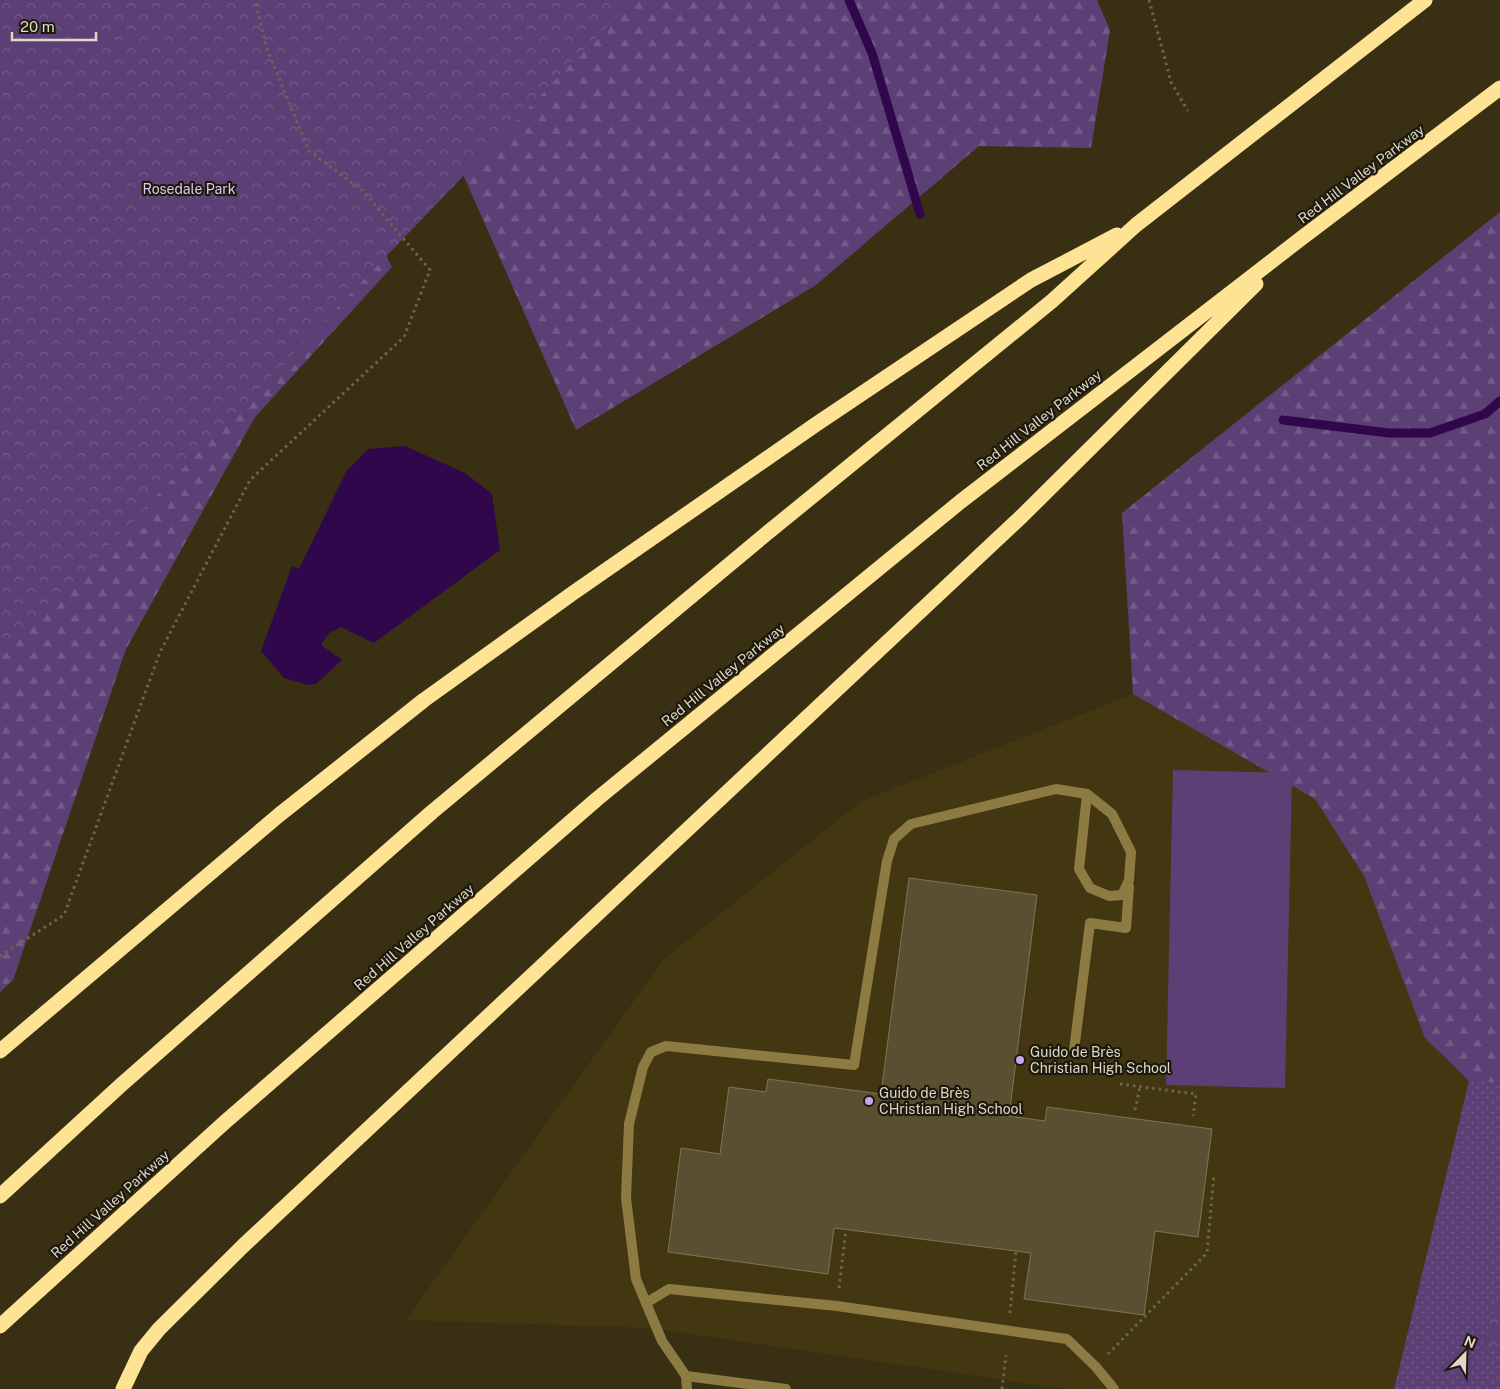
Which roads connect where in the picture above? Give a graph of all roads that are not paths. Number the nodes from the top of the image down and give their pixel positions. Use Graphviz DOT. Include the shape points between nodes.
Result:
graph roads {
  1 [pos="1425,0"];
  2 [pos="1500,88"];
  3 [pos="1136,224"];
  4 [pos="1303,238"];
  5 [pos="1087,794"];
  6 [pos="1129,880"];
  7 [pos="1074,1050"];
  8 [pos="0,1051"];
  9 [pos="0,1196"];
  10 [pos="646,1302"];
  11 [pos="0,1326"];
  12 [pos="686,1376"];
  13 [pos="123,1389"];
  14 [pos="686,1389"];
  15 [pos="786,1389"];
  16 [pos="1114,1389"];
  1 -- 3 [label="highway"];
  2 -- 4 [label="highway, Red Hill Valley Parkway"];
  3 -- 8 [label="highway" via="1031,280 815,425 424,700 279,815"];
  3 -- 9 [label="highway" via="1052,301 432,812 121,1085"];
  4 -- 11 [label="highway, Red Hill Valley Parkway" via="960,502 597,799 225,1122"];
  4 -- 13 [label="highway" via="1022,516 243,1246 159,1329 141,1351"];
  5 -- 6 [label="street" via="1112,814 1131,852"];
  5 -- 6 [label="street" via="1079,869 1090,888 1109,896 1122,895"];
  5 -- 10 [label="street" via="1056,789 911,824 894,839 887,861 854,1065 666,1046 651,1052 643,1067 629,1124 626,1198 636,1279"];
  6 -- 7 [label="street" via="1126,928 1090,923"];
  10 -- 12 [label="street" via="662,1341"];
  10 -- 16 [label="street" via="669,1289 837,1306 1068,1339"];
  12 -- 14 [label="street"];
  12 -- 15 [label="street"];
}
